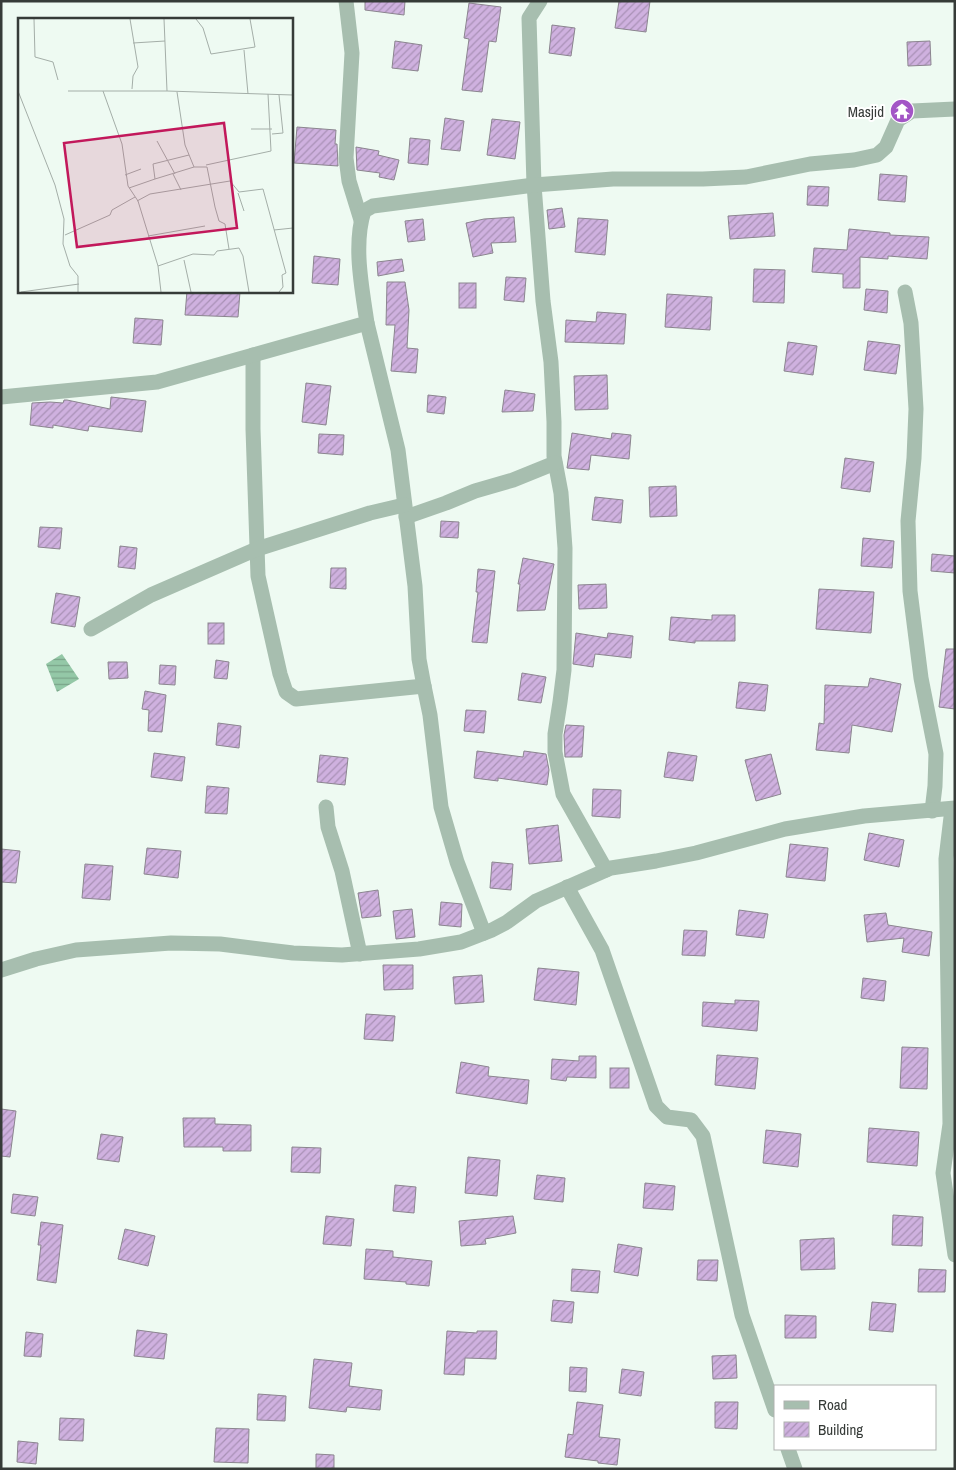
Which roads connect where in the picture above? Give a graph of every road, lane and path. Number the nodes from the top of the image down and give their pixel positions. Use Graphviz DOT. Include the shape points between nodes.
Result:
graph roads {
  1 [pos="346,1"];
  2 [pos="540,1"];
  3 [pos="955,109"];
  4 [pos="534,185"];
  5 [pos="361,220"];
  6 [pos="905,292"];
  7 [pos="367,322"];
  8 [pos="253,354"];
  9 [pos="1,397"];
  10 [pos="555,463"];
  11 [pos="405,511"];
  12 [pos="257,549"];
  13 [pos="91,629"];
  14 [pos="424,686"];
  15 [pos="326,807"];
  16 [pos="953,809"];
  17 [pos="932,811"];
  18 [pos="606,870"];
  19 [pos="567,886"];
  20 [pos="484,933"];
  21 [pos="360,954"];
  22 [pos="1,970"];
  23 [pos="955,1255"];
  24 [pos="774,1407"];
  25 [pos="788,1450"];
  26 [pos="795,1469"];
  1 -- 5 [label="street" via="352,53 346,158"];
  2 -- 4 [label="street" via="530,18"];
  3 -- 4 [label="street" via="912,111 898,120 886,147 876,155 854,160 810,164 746,177 613,179"];
  4 -- 5 [label="street" via="373,206 364,211"];
  4 -- 10 [label="street" via="551,362"];
  5 -- 7 [label="street" via="362,288"];
  6 -- 17 [label="street" via="911,322 916,409 908,521 910,591 921,678 936,754"];
  7 -- 8 [label="street"];
  7 -- 11 [label="street" via="398,450"];
  8 -- 9 [label="street" via="157,382"];
  8 -- 12 [label="street"];
  10 -- 11 [label="street" via="513,480"];
  10 -- 18 [label="street" via="565,548 564,670 555,752 562,794"];
  11 -- 12 [label="street" via="370,513"];
  11 -- 14 [label="street"];
  12 -- 13 [label="street" via="151,595"];
  12 -- 14 [label="street" via="258,576 286,692 296,699"];
  14 -- 20 [label="street" via="441,807 456,862"];
  15 -- 21 [label="street"];
  16 -- 17 [label="street"];
  16 -- 23 [label="street" via="946,859 950,1124 943,1173"];
  17 -- 18 [label="street" via="864,816 785,829 696,852"];
  18 -- 19 [label="street"];
  19 -- 20 [label="street"];
  19 -- 24 [label="street" via="602,950 656,1106 667,1117 691,1120 703,1136 742,1315"];
  20 -- 21 [label="street" via="461,942"];
  21 -- 22 [label="street" via="342,956 220,944 171,943 76,950"];
  25 -- 26 [label="street"];
}
